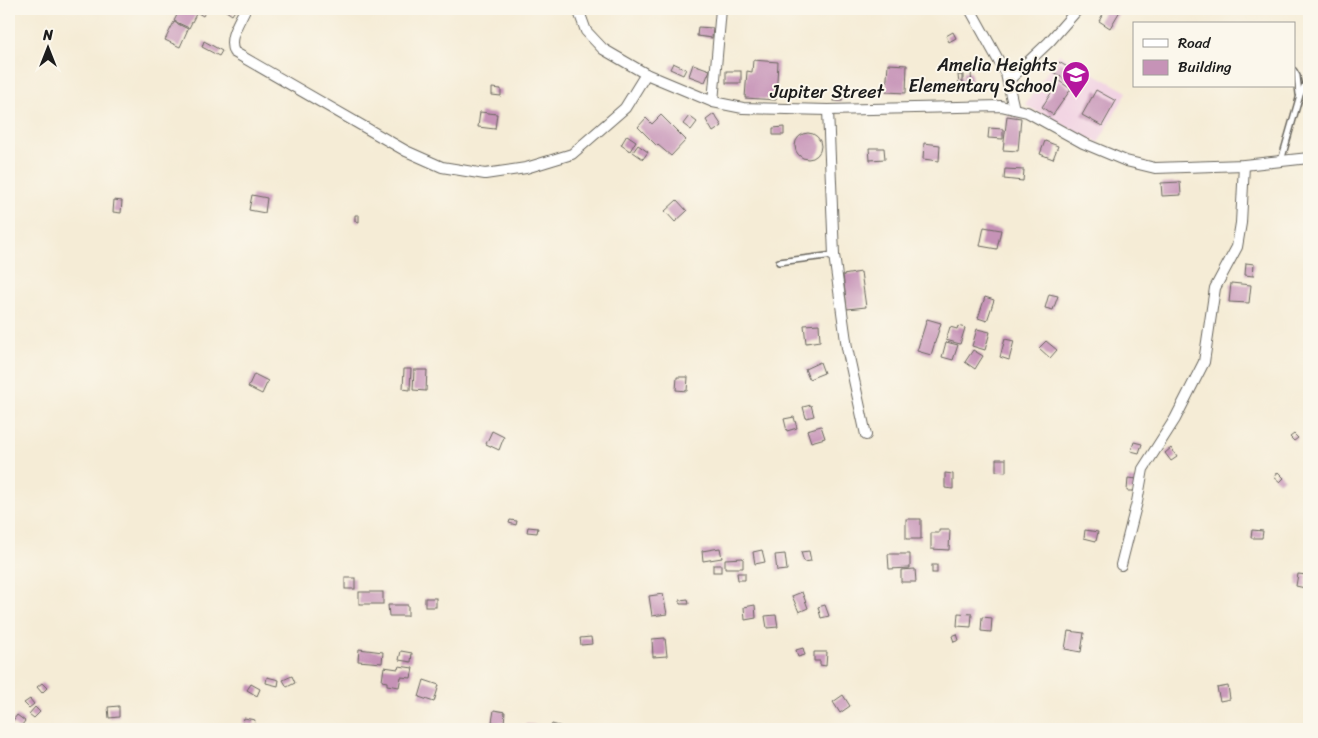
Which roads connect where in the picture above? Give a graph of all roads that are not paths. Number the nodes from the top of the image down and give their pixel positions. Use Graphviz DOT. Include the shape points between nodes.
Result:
graph roads {
  1 [pos="245,9"];
  2 [pos="578,9"];
  3 [pos="721,9"];
  4 [pos="970,9"];
  5 [pos="1078,9"];
  6 [pos="646,74"];
  7 [pos="1296,74"];
  8 [pos="1309,76"];
  9 [pos="1008,81"];
  10 [pos="1300,95"];
  11 [pos="713,102"];
  12 [pos="1014,109"];
  13 [pos="828,110"];
  14 [pos="1309,158"];
  15 [pos="1280,161"];
  16 [pos="1244,164"];
  17 [pos="834,255"];
  18 [pos="779,262"];
  19 [pos="866,435"];
  20 [pos="1121,565"];
  1 -- 6 [label="street" via="232,39 234,52 406,151 442,166 485,174 526,168 572,154 624,108"];
  2 -- 6 [label="street, Jupiter Street" via="586,31 604,49"];
  3 -- 11 [label="street"];
  4 -- 9 [label="street"];
  5 -- 9 [label="street"];
  6 -- 11 [label="street, Jupiter Street"];
  7 -- 10 [label="lane"];
  8 -- 10 [label="lane"];
  9 -- 12 [label="street"];
  10 -- 15 [label="lane"];
  11 -- 13 [label="street, Jupiter Street" via="743,108"];
  12 -- 13 [label="street, Jupiter Street" via="1001,106"];
  12 -- 16 [label="street, Jupiter Street" via="1027,112 1083,143 1126,161 1155,168"];
  13 -- 17 [label="street"];
  14 -- 15 [label="street, Jupiter Street"];
  15 -- 16 [label="street, Jupiter Street"];
  16 -- 20 [label="street" via="1237,247 1215,288 1204,362 1175,419 1143,469"];
  17 -- 18 [label="lane"];
  17 -- 19 [label="street" via="847,348"];
}
